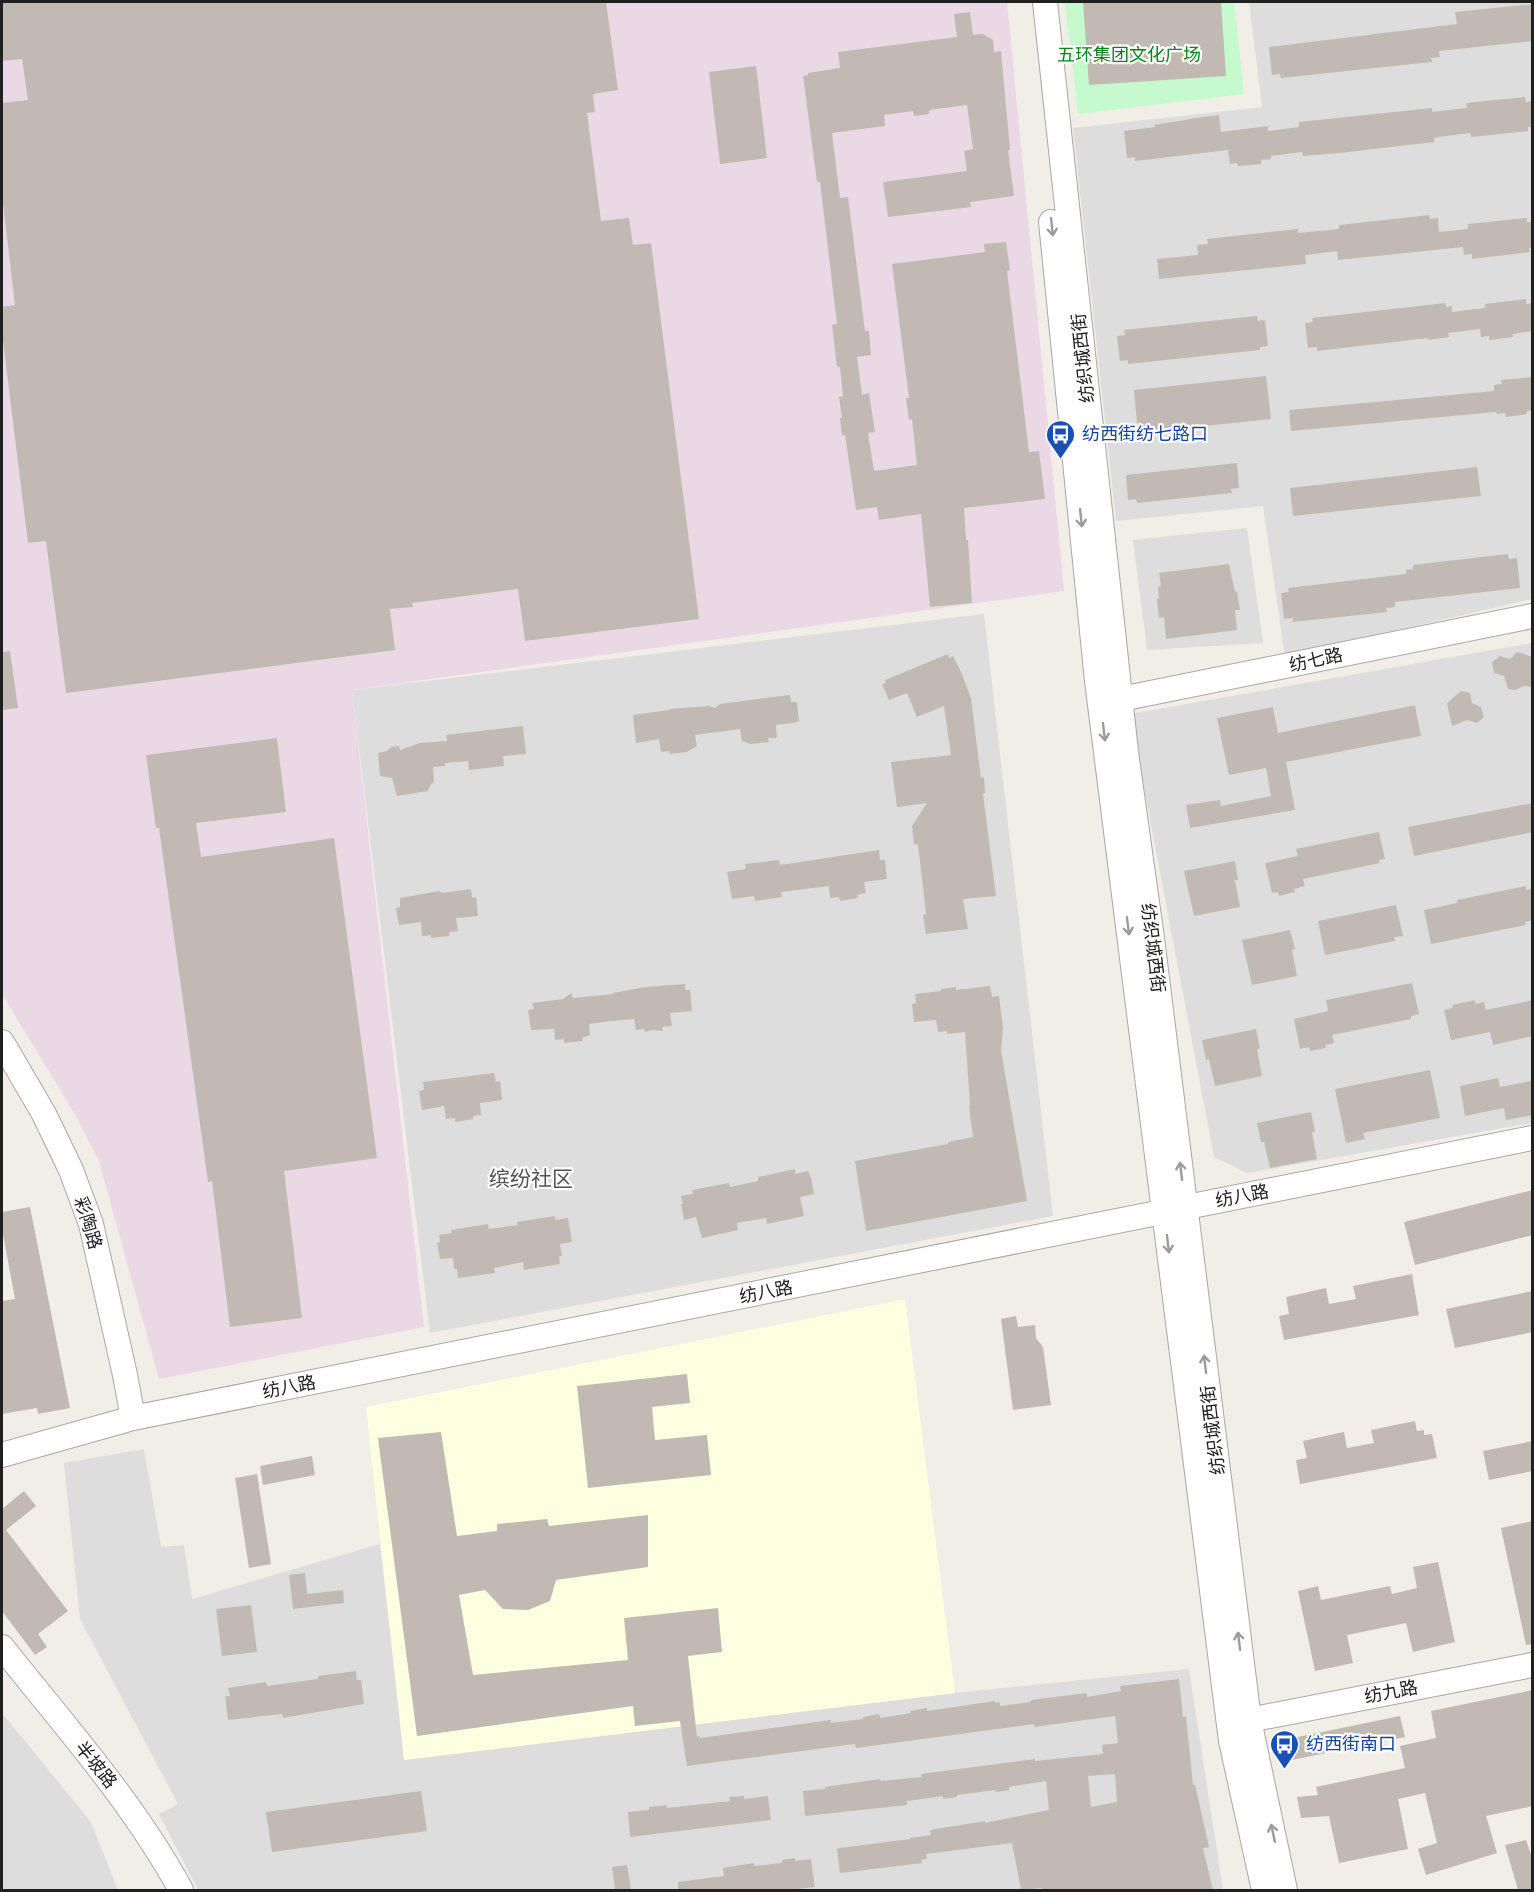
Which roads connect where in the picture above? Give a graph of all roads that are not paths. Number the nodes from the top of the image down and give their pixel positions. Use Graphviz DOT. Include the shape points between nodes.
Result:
graph roads {
  1 [pos="1030,2"];
  2 [pos="1045,2"];
  3 [pos="1533,616"];
  4 [pos="1110,701"];
  5 [pos="2,1042"];
  6 [pos="1533,1138"];
  7 [pos="1175,1210"];
  8 [pos="133,1418"];
  9 [pos="2,1455"];
  10 [pos="2,1647"];
  11 [pos="1533,1665"];
  12 [pos="1249,1720"];
  13 [pos="181,1890"];
  14 [pos="1263,1890"];
  15 [pos="1285,1890"];
  1 -- 4 [label="street, 纺织城西街, one-way"];
  2 -- 4 [label="street, 纺织城西街"];
  3 -- 4 [label="street, 纺七路"];
  4 -- 7 [label="street, 纺织城西街" via="1152,938"];
  5 -- 8 [label="street, 彩陶路" via="44,1114 91,1224"];
  6 -- 7 [label="street, 纺八路"];
  7 -- 8 [label="street, 纺八路"];
  12 -- 7 [label="street, 纺织城西街, one-way"];
  7 -- 14 [label="street, 纺织城西街, one-way" via="1231,1742"];
  8 -- 9 [label="street, 纺八路"];
  10 -- 13 [label="street, 半坡路" via="119,1794"];
  11 -- 12 [label="street, 纺九路"];
  15 -- 12 [label="street, 纺织城西街, one-way"];
}
